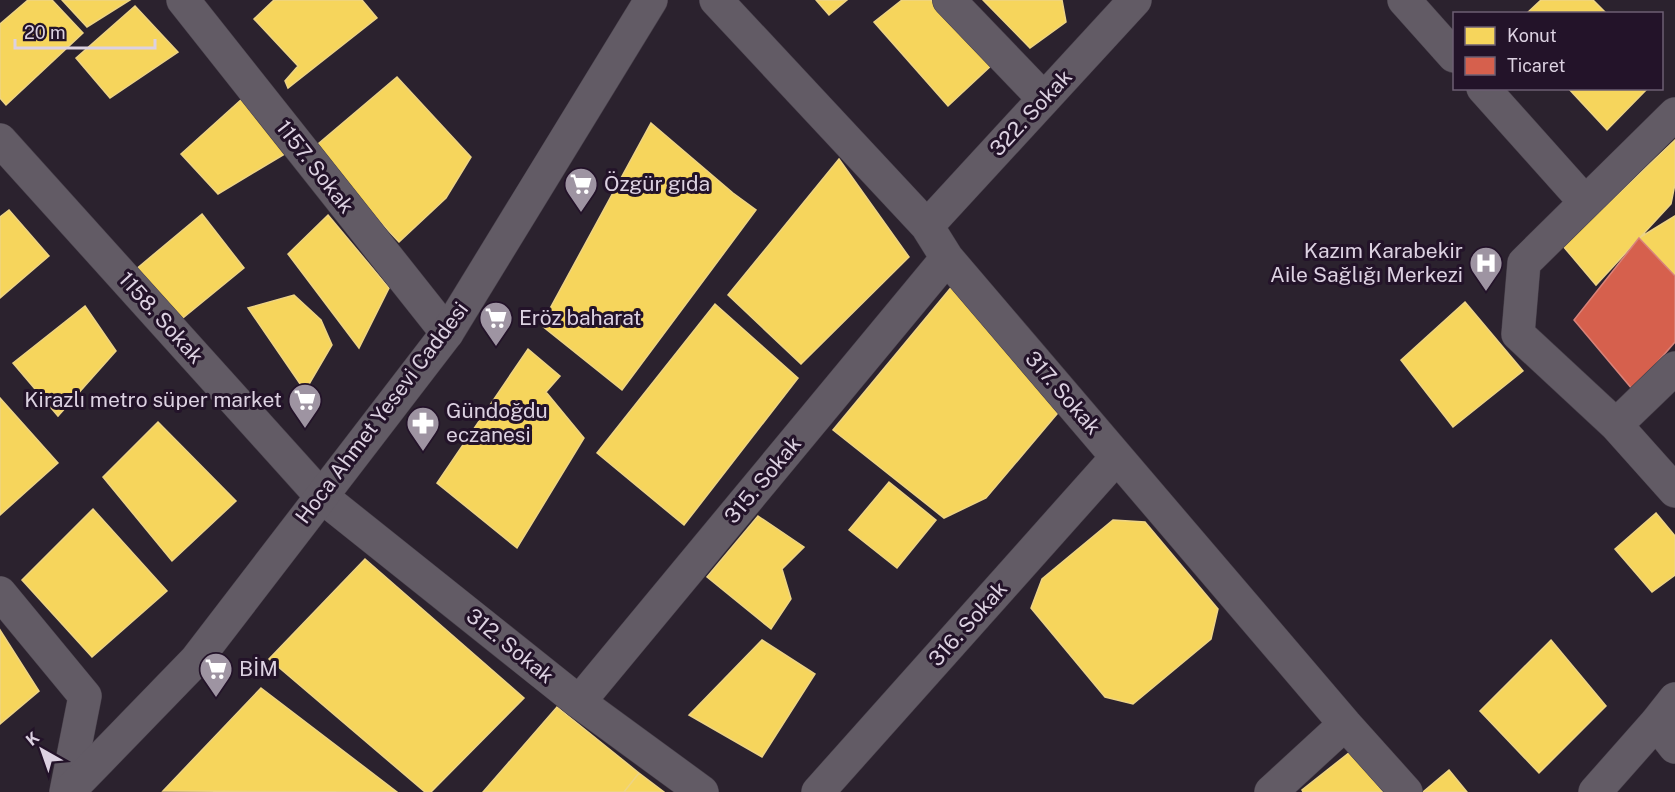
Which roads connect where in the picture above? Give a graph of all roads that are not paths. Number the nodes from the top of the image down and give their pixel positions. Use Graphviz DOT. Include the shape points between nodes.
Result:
graph roads {
  1 [pos="183,0"];
  2 [pos="651,0"];
  3 [pos="716,0"];
  4 [pos="949,0"];
  5 [pos="1404,0"];
  6 [pos="1130,2"];
  7 [pos="1453,54"];
  8 [pos="1486,90"];
  9 [pos="1044,99"];
  10 [pos="1675,114"];
  11 [pos="0,140"];
  12 [pos="1586,202"];
  13 [pos="927,226"];
  14 [pos="947,258"];
  15 [pos="447,333"];
  16 [pos="1675,368"];
  17 [pos="1616,425"];
  18 [pos="1118,457"];
  19 [pos="1675,491"];
  20 [pos="321,496"];
  21 [pos="0,593"];
  22 [pos="579,702"];
  23 [pos="1669,723"];
  24 [pos="1345,724"];
  25 [pos="67,792"];
  26 [pos="702,792"];
  27 [pos="818,792"];
  28 [pos="1271,792"];
  29 [pos="1406,792"];
  30 [pos="1594,792"];
  1 -- 15 [label="street, 1157. Sokak"];
  2 -- 15 [label="street, Hoca Ahmet Yesevi Caddesi"];
  3 -- 13 [label="street, 317. Sokak"];
  4 -- 9 [label="street"];
  5 -- 7 [label="street"];
  6 -- 9 [label="street, 322. Sokak"];
  8 -- 12 [label="street"];
  9 -- 13 [label="street, 322. Sokak"];
  10 -- 12 [label="street"];
  11 -- 20 [label="street, 1158. Sokak"];
  12 -- 17 [label="street" via="1524,263 1518,334"];
  13 -- 14 [label="street, 317. Sokak"];
  14 -- 18 [label="street, 317. Sokak"];
  14 -- 22 [label="street, 315. Sokak"];
  15 -- 20 [label="street, Hoca Ahmet Yesevi Caddesi"];
  16 -- 17 [label="street"];
  17 -- 19 [label="street"];
  18 -- 24 [label="street, 317. Sokak"];
  18 -- 27 [label="street, 316. Sokak"];
  20 -- 22 [label="street, 312. Sokak"];
  20 -- 25 [label="street, Hoca Ahmet Yesevi Caddesi" via="196,660"];
  21 -- 25 [label="street" via="85,696"];
  22 -- 26 [label="street, 312. Sokak"];
  23 -- 30 [label="street"];
  24 -- 28 [label="street"];
  24 -- 29 [label="street, 317. Sokak"];
}
